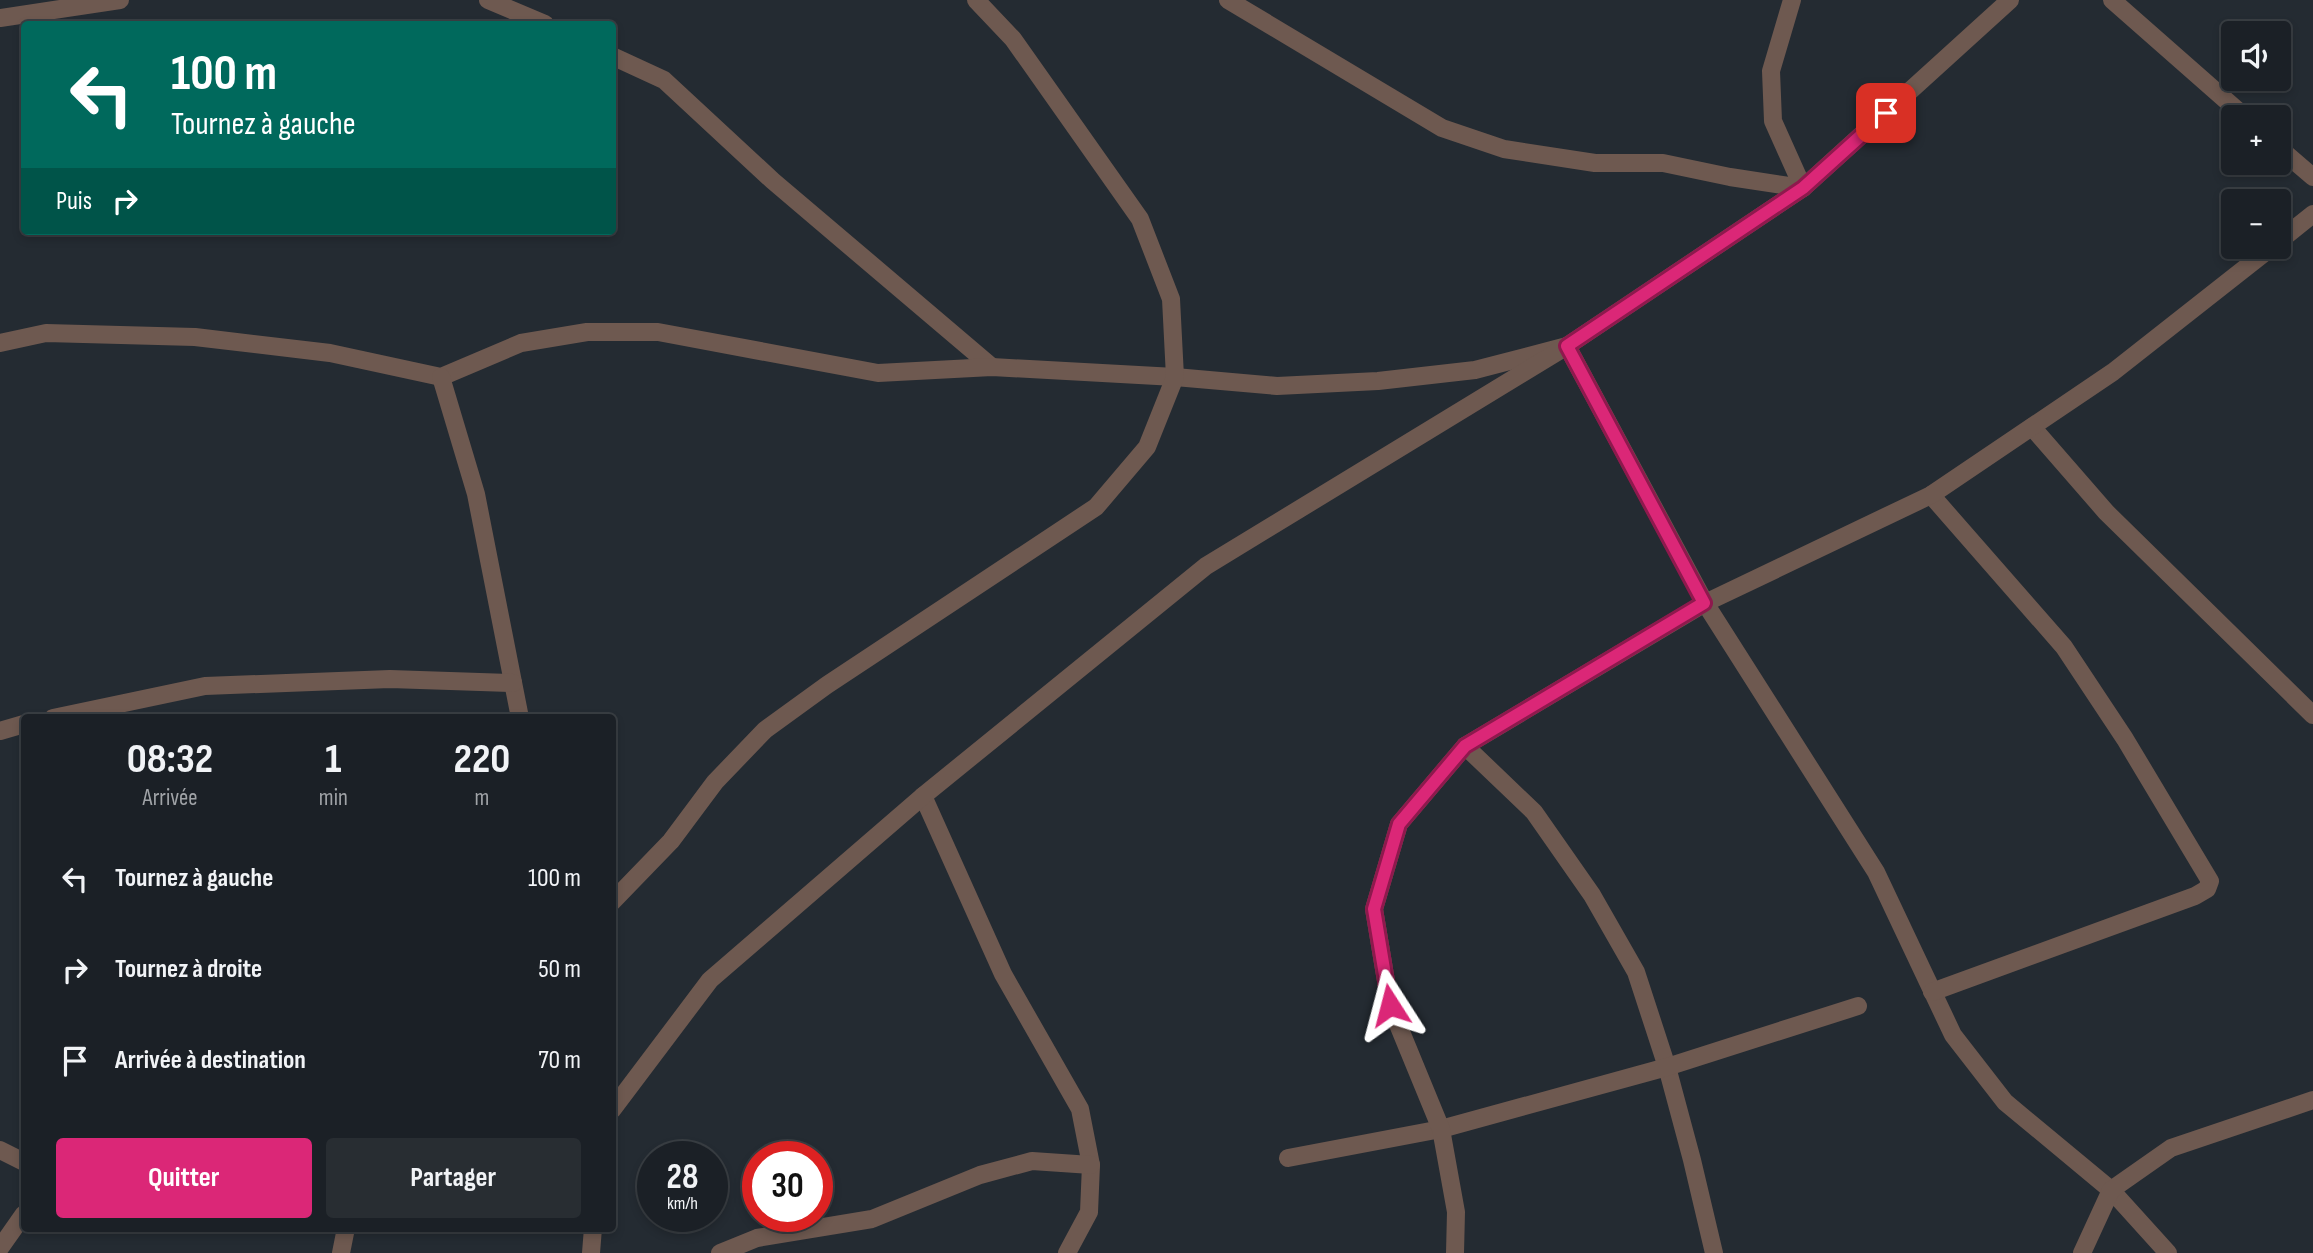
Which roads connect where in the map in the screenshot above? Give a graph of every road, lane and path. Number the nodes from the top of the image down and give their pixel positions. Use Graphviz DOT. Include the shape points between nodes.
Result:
graph roads {
  1 [pos="120,0"];
  2 [pos="488,0"];
  3 [pos="976,0"];
  4 [pos="1228,0"];
  5 [pos="1792,0"];
  6 [pos="2010,0"];
  7 [pos="2112,0"];
  8 [pos="0,18"];
  9 [pos="538,21"];
  10 [pos="616,58"];
  11 [pos="2231,105"];
  12 [pos="2291,158"];
  13 [pos="2313,177"];
  14 [pos="1803,188"];
  15 [pos="2313,214"];
  16 [pos="2291,232"];
  17 [pos="2257,259"];
  18 [pos="0,343"];
  19 [pos="1567,346"];
  20 [pos="992,367"];
  21 [pos="441,377"];
  22 [pos="1175,377"];
  23 [pos="2032,427"];
  24 [pos="1931,495"];
  25 [pos="1704,603"];
  26 [pos="513,683"];
  27 [pos="72,714"];
  28 [pos="519,714"];
  29 [pos="2313,715"];
  30 [pos="21,725"];
  31 [pos="0,731"];
  32 [pos="1465,746"];
  33 [pos="923,796"];
  34 [pos="616,898"];
  35 [pos="1933,992"];
  36 [pos="1858,1006"];
  37 [pos="1667,1067"];
  38 [pos="2313,1100"];
  39 [pos="616,1105"];
  40 [pos="1441,1129"];
  41 [pos="0,1150"];
  42 [pos="1288,1158"];
  43 [pos="21,1160"];
  44 [pos="1091,1164"];
  45 [pos="2111,1190"];
  46 [pos="21,1217"];
  47 [pos="345,1232"];
  48 [pos="593,1232"];
  49 [pos="0,1248"];
  50 [pos="341,1253"];
  51 [pos="591,1253"];
  52 [pos="720,1253"];
  53 [pos="1067,1253"];
  54 [pos="1455,1253"];
  55 [pos="1714,1253"];
  56 [pos="2082,1253"];
  57 [pos="2168,1253"];
  1 -- 8 [label="street"];
  2 -- 9 [label="street"];
  3 -- 22 [label="street" via="1013,39 1140,219 1171,299"];
  4 -- 14 [label="street" via="1442,128 1504,149 1595,163 1663,163"];
  5 -- 14 [label="street" via="1771,71 1773,121"];
  6 -- 14 [label="street"];
  7 -- 11 [label="street"];
  10 -- 20 [label="street" via="664,80 773,181"];
  12 -- 13 [label="street"];
  14 -- 19 [label="street"];
  15 -- 16 [label="street"];
  17 -- 23 [label="street" via="2113,372"];
  18 -- 21 [label="street" via="46,333 195,337 330,353"];
  19 -- 22 [label="street" via="1475,370 1378,381 1278,386"];
  19 -- 25 [label="street"];
  19 -- 33 [label="street" via="1206,566"];
  20 -- 21 [label="street" via="878,373 658,332 587,332 521,343"];
  20 -- 22 [label="street"];
  21 -- 26 [label="street" via="476,494"];
  22 -- 34 [label="street" via="1147,447 1096,507 765,730"];
  23 -- 24 [label="street"];
  23 -- 29 [label="street" via="2106,512"];
  24 -- 25 [label="street"];
  24 -- 35 [label="street" via="2064,647 2210,881 2207,889 2195,896"];
  25 -- 32 [label="street"];
  25 -- 35 [label="street" via="1876,872"];
  26 -- 27 [label="street" via="390,679 205,686"];
  26 -- 28 [label="street"];
  30 -- 31 [label="street"];
  32 -- 37 [label="street" via="1534,813 1592,895 1636,972"];
  32 -- 40 [label="street" via="1399,824 1374,909 1390,1005"];
  33 -- 39 [label="street" via="710,980"];
  33 -- 44 [label="street" via="1003,974 1080,1109"];
  35 -- 45 [label="street" via="1953,1035 2005,1102"];
  36 -- 37 [label="street"];
  37 -- 40 [label="street"];
  37 -- 55 [label="street"];
  38 -- 45 [label="street" via="2171,1147"];
  40 -- 42 [label="street"];
  40 -- 54 [label="street" via="1456,1212"];
  41 -- 43 [label="street"];
  44 -- 52 [label="street" via="1032,1161 980,1175 872,1219 757,1238"];
  44 -- 53 [label="street" via="1089,1212"];
  45 -- 56 [label="street"];
  45 -- 57 [label="street"];
  46 -- 49 [label="street"];
  47 -- 50 [label="street"];
  48 -- 51 [label="street"];
}
